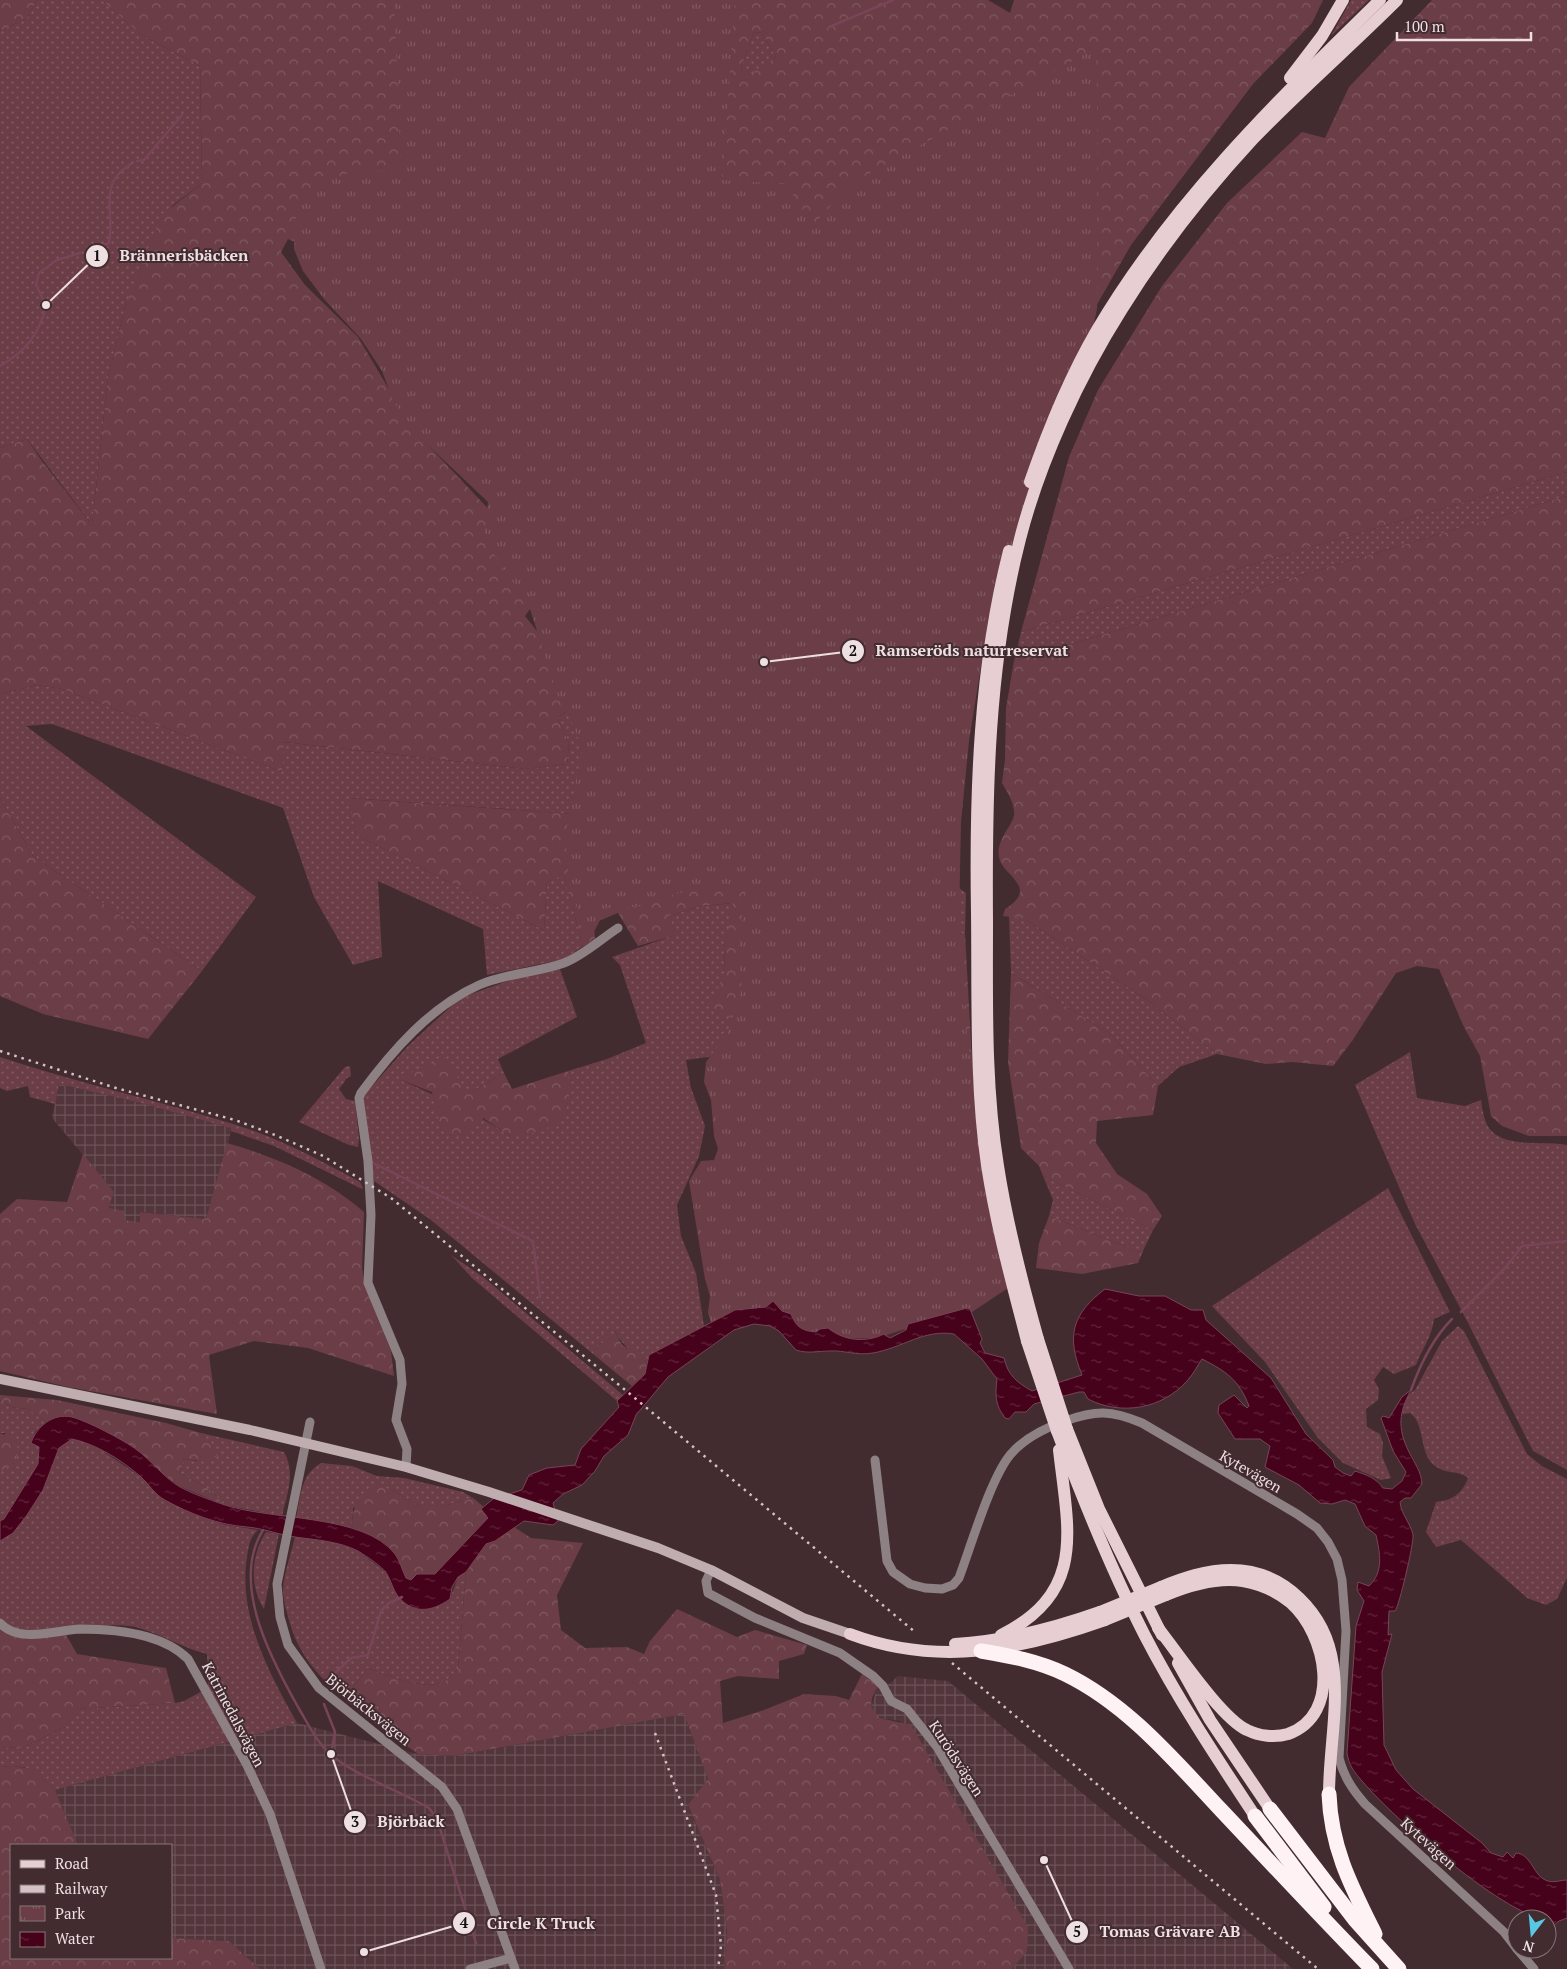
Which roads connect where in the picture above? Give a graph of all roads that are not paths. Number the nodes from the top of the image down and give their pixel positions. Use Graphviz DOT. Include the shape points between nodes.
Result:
graph roads {
  1 [pos="1343,0"];
  2 [pos="1380,0"];
  3 [pos="1397,0"];
  4 [pos="1249,131"];
  5 [pos="618,928"];
  6 [pos="1032,1340"];
  7 [pos="0,1379"];
  8 [pos="310,1422"];
  9 [pos="1062,1430"];
  10 [pos="306,1443"];
  11 [pos="875,1460"];
  12 [pos="406,1467"];
  13 [pos="711,1570"];
  14 [pos="1163,1591"];
  15 [pos="0,1623"];
  16 [pos="1158,1628"];
  17 [pos="850,1634"];
  18 [pos="984,1646"];
  19 [pos="1329,1794"];
  20 [pos="1270,1809"];
  21 [pos="1256,1816"];
  22 [pos="1507,1938"];
  23 [pos="1384,1953"];
  24 [pos="511,1958"];
  25 [pos="1526,1959"];
  26 [pos="321,1969"];
  27 [pos="470,1969"];
  28 [pos="515,1969"];
  29 [pos="1069,1969"];
  30 [pos="1372,1969"];
  31 [pos="1376,1969"];
  32 [pos="1399,1969"];
  33 [pos="1534,1969"];
  1 -- 4 [label="main road" via="1322,36"];
  2 -- 4 [label="main road"];
  3 -- 6 [label="main road" via="1256,137 1167,242 1122,308 1087,369 1049,455 1021,535 1000,639 990,741 986,850 988,1060 998,1164"];
  4 -- 6 [label="main road" via="1175,217 1097,330 1041,451 1000,585 985,686 978,783 978,1059 987,1164 1006,1263"];
  5 -- 12 [label="street" via="562,964 480,985 454,998 397,1048 359,1098 368,1160 371,1215 368,1283 400,1360 402,1384 396,1420 407,1449"];
  6 -- 9 [label="main road, bridge"];
  7 -- 10 [label="street"];
  8 -- 10 [label="street, Björbäcksvägen"];
  9 -- 16 [label="main road"];
  9 -- 18 [label="main road" via="1067,1519 1067,1551 1062,1577 1050,1598 1034,1615"];
  9 -- 21 [label="main road" via="1087,1510 1144,1634 1196,1727"];
  10 -- 12 [label="street"];
  10 -- 24 [label="street, Björbäcksvägen" via="277,1584 280,1617 288,1645 319,1688 442,1787 457,1808"];
  11 -- 22 [label="street, Kytevägen" via="888,1561 899,1578 925,1588 942,1589 953,1585 959,1578 999,1474 1010,1455 1025,1440 1043,1430 1086,1414 1113,1413 1142,1423 1317,1528 1337,1559 1342,1580 1346,1631 1339,1758 1343,1773 1365,1804"];
  12 -- 13 [label="street" via="564,1515"];
  13 -- 17 [label="street" via="803,1618"];
  13 -- 29 [label="street, Kurödsvägen" via="705,1585 708,1593 755,1618 840,1653 873,1676 883,1686 891,1702 907,1709 937,1747"];
  14 -- 16 [label="main road" via="1231,1580 1267,1588 1291,1603 1308,1623 1320,1652 1323,1683 1314,1714 1297,1730 1285,1735 1272,1736 1246,1730 1220,1707"];
  14 -- 18 [label="main road, bridge" via="1102,1616"];
  14 -- 19 [label="main road" via="1204,1573 1232,1570 1259,1574 1282,1585 1311,1609 1324,1630 1334,1666"];
  15 -- 26 [label="street, Katrinedalsvägen" via="5,1628 25,1634 81,1629 151,1637 179,1650 188,1659 247,1765 270,1814"];
  16 -- 20 [label="main road" via="1210,1720"];
  17 -- 18 [label="main road" via="910,1649"];
  18 -- 30 [label="highway" via="1058,1671 1104,1697 1128,1716"];
  19 -- 23 [label="highway" via="1331,1826 1338,1856"];
  20 -- 23 [label="highway" via="1309,1863"];
  21 -- 31 [label="highway" via="1296,1873"];
  23 -- 32 [label="highway"];
  24 -- 27 [label="street"];
  24 -- 28 [label="street, Björbäcksvägen"];
  25 -- 33 [label="street, Kytevägen"];
}
